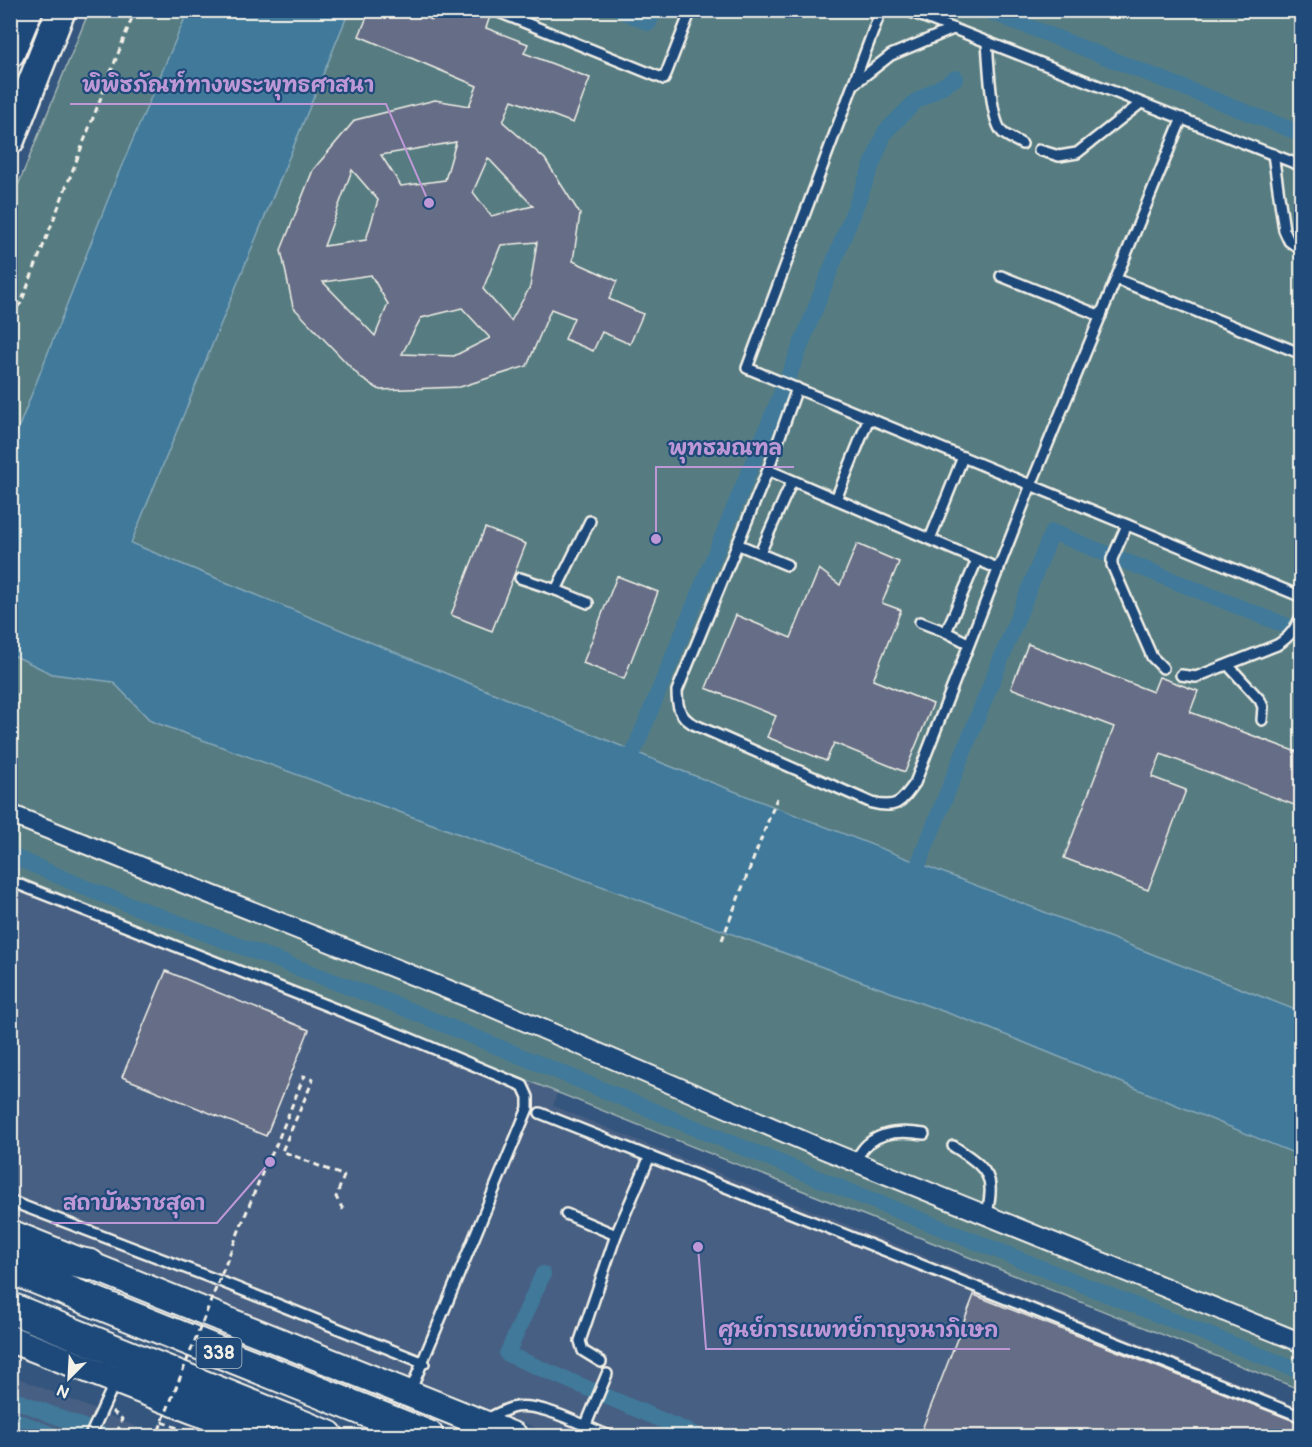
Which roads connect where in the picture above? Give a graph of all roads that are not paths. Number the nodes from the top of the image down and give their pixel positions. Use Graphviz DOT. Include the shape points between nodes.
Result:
graph roads {
  1 [pos="13,10"];
  2 [pos="28,10"];
  3 [pos="61,10"];
  4 [pos="691,10"];
  5 [pos="881,10"];
  6 [pos="906,10"];
  7 [pos="920,10"];
  8 [pos="501,14"];
  9 [pos="10,16"];
  10 [pos="929,19"];
  11 [pos="953,29"];
  12 [pos="987,43"];
  13 [pos="10,53"];
  14 [pos="853,85"];
  15 [pos="1141,103"];
  16 [pos="1182,118"];
  17 [pos="10,140"];
  18 [pos="1022,144"];
  19 [pos="1039,150"];
  20 [pos="1273,154"];
  21 [pos="1302,166"];
  22 [pos="1302,250"];
  23 [pos="1000,276"];
  24 [pos="1116,279"];
  25 [pos="1101,316"];
  26 [pos="1302,354"];
  27 [pos="797,388"];
  28 [pos="869,418"];
  29 [pos="963,457"];
  30 [pos="768,470"];
  31 [pos="792,480"];
  32 [pos="1031,485"];
  33 [pos="836,500"];
  34 [pos="590,521"];
  35 [pos="1127,525"];
  36 [pos="930,539"];
  37 [pos="737,544"];
  38 [pos="760,553"];
  39 [pos="977,560"];
  40 [pos="787,565"];
  41 [pos="999,569"];
  42 [pos="520,578"];
  43 [pos="556,590"];
  44 [pos="1302,597"];
  45 [pos="588,603"];
  46 [pos="1302,615"];
  47 [pos="920,622"];
  48 [pos="946,632"];
  49 [pos="968,643"];
  50 [pos="1228,665"];
  51 [pos="1163,668"];
  52 [pos="1182,675"];
  53 [pos="1262,720"];
  54 [pos="10,814"];
  55 [pos="10,881"];
  56 [pos="540,1113"];
  57 [pos="924,1134"];
  58 [pos="953,1146"];
  59 [pos="650,1156"];
  60 [pos="854,1161"];
  61 [pos="10,1201"];
  62 [pos="566,1214"];
  63 [pos="987,1216"];
  64 [pos="10,1233"];
  65 [pos="616,1235"];
  66 [pos="10,1249"];
  67 [pos="90,1265"];
  68 [pos="10,1268"];
  69 [pos="10,1308"];
  70 [pos="69,1332"];
  71 [pos="10,1339"];
  72 [pos="1302,1343"];
  73 [pos="601,1362"];
  74 [pos="423,1363"];
  75 [pos="606,1378"];
  76 [pos="116,1380"];
  77 [pos="409,1394"];
  78 [pos="1302,1417"];
  79 [pos="479,1422"];
  80 [pos="225,1423"];
  81 [pos="585,1427"];
  82 [pos="90,1437"];
  83 [pos="259,1437"];
  84 [pos="328,1437"];
  85 [pos="428,1437"];
  86 [pos="514,1437"];
  87 [pos="609,1437"];
  1 -- 9 [label="main road"];
  2 -- 13 [label="main road"];
  3 -- 17 [label="main road"];
  4 -- 8 [label="lane" via="664,79"];
  5 -- 14 [label="lane"];
  6 -- 10 [label="lane"];
  7 -- 10 [label="lane"];
  10 -- 11 [label="lane"];
  11 -- 12 [label="lane"];
  11 -- 14 [label="lane" via="891,55"];
  12 -- 15 [label="lane"];
  12 -- 18 [label="lane" via="997,125 1003,134"];
  14 -- 27 [label="lane" via="747,368"];
  15 -- 16 [label="lane"];
  15 -- 19 [label="lane" via="1077,153 1059,156"];
  16 -- 20 [label="lane"];
  16 -- 24 [label="lane"];
  20 -- 21 [label="lane"];
  20 -- 22 [label="lane" via="1284,230 1289,241"];
  23 -- 25 [label="lane"];
  24 -- 25 [label="lane"];
  24 -- 26 [label="lane"];
  25 -- 32 [label="lane"];
  27 -- 28 [label="lane"];
  27 -- 30 [label="lane"];
  28 -- 29 [label="lane"];
  28 -- 33 [label="lane"];
  29 -- 32 [label="lane"];
  29 -- 36 [label="lane"];
  30 -- 31 [label="lane"];
  30 -- 37 [label="lane"];
  31 -- 33 [label="lane"];
  31 -- 38 [label="lane"];
  32 -- 35 [label="lane"];
  32 -- 41 [label="lane"];
  33 -- 36 [label="lane"];
  34 -- 43 [label="lane"];
  35 -- 44 [label="lane"];
  35 -- 51 [label="lane" via="1112,559 1113,571 1152,657"];
  36 -- 39 [label="lane"];
  37 -- 38 [label="lane"];
  37 -- 49 [label="lane" via="677,691 678,711 693,724 872,803 887,807 898,803 915,783"];
  38 -- 40 [label="lane"];
  39 -- 41 [label="lane"];
  39 -- 48 [label="lane"];
  41 -- 49 [label="lane"];
  42 -- 43 [label="lane"];
  43 -- 45 [label="lane"];
  46 -- 50 [label="lane" via="1288,638"];
  47 -- 48 [label="lane"];
  48 -- 49 [label="lane"];
  50 -- 52 [label="lane" via="1196,677"];
  50 -- 53 [label="lane" via="1260,700"];
  54 -- 60 [label="street" via="489,1006"];
  55 -- 74 [label="lane" via="523,1086 528,1108"];
  56 -- 59 [label="lane"];
  57 -- 60 [label="lane" via="887,1134 869,1142"];
  58 -- 63 [label="lane" via="970,1157 991,1185"];
  59 -- 65 [label="lane"];
  59 -- 78 [label="lane"];
  60 -- 63 [label="street"];
  61 -- 74 [label="lane"];
  62 -- 65 [label="lane"];
  63 -- 72 [label="street"];
  64 -- 67 [label="main road, 338"];
  65 -- 73 [label="lane" via="580,1341 583,1351"];
  66 -- 67 [label="highway"];
  67 -- 77 [label="main road, 338"];
  68 -- 85 [label="highway, 338"];
  69 -- 70 [label="highway, 338"];
  70 -- 80 [label="highway"];
  70 -- 84 [label="highway, 338"];
  71 -- 76 [label="main road"];
  74 -- 77 [label="lane"];
  75 -- 81 [label="lane"];
  76 -- 80 [label="main road"];
  76 -- 82 [label="lane"];
  77 -- 79 [label="main road, 338"];
  79 -- 81 [label="lane" via="512,1408 532,1407"];
  79 -- 86 [label="main road, 338"];
  80 -- 83 [label="main road"];
  81 -- 87 [label="lane"];
}
